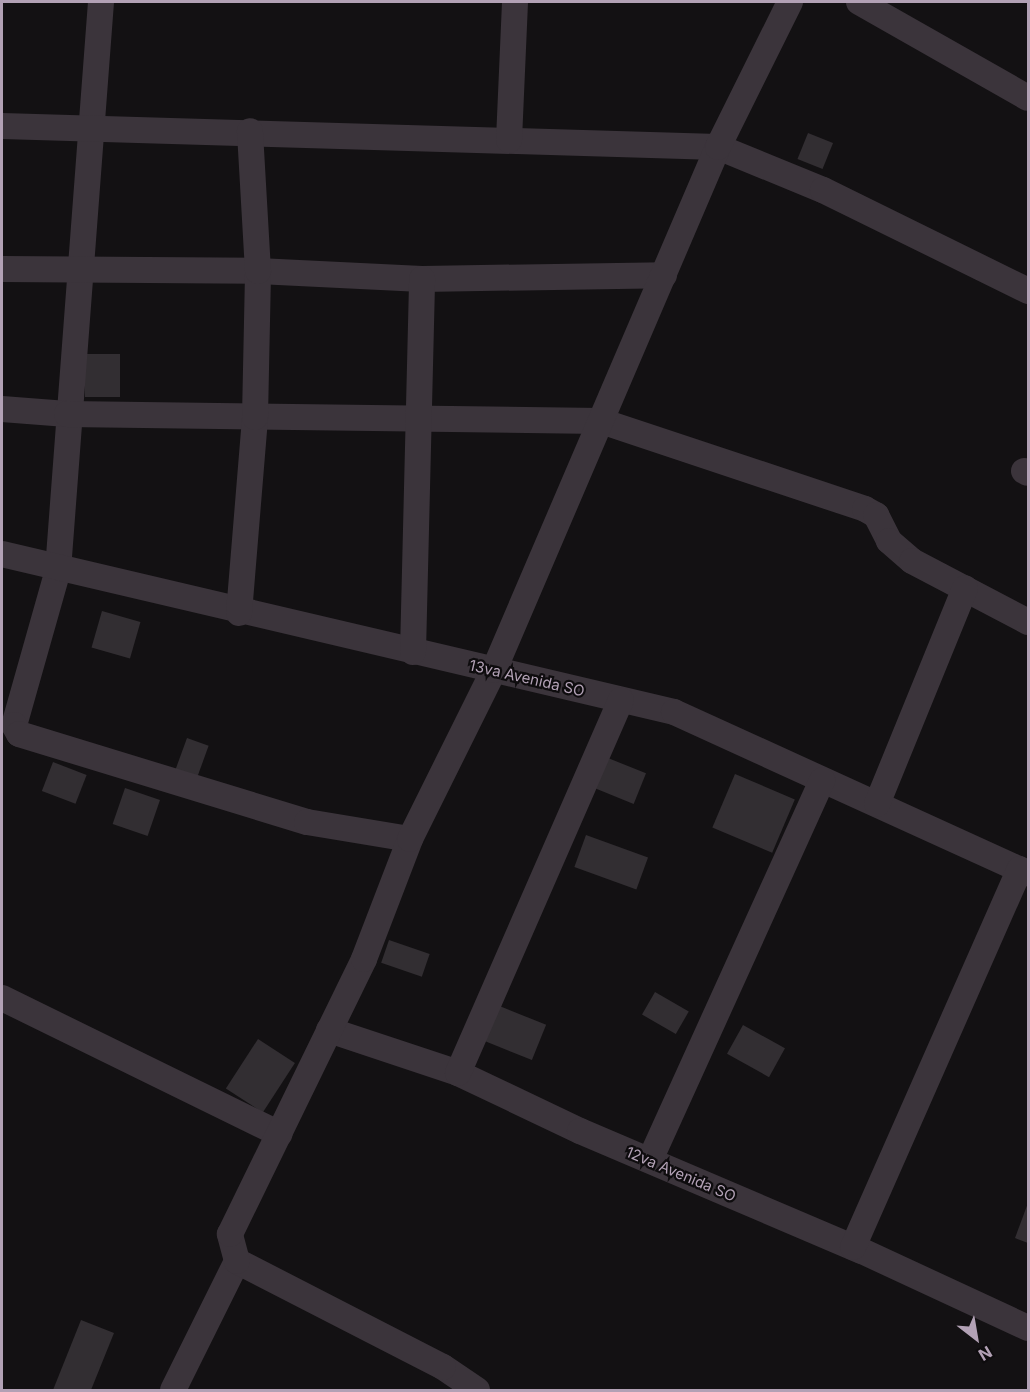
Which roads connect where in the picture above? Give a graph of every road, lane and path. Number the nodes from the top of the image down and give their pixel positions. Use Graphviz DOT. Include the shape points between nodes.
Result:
graph roads {
  1 [pos="101,2"];
  2 [pos="515,2"];
  3 [pos="790,2"];
  4 [pos="859,2"];
  5 [pos="1029,98"];
  6 [pos="2,126"];
  7 [pos="93,126"];
  8 [pos="250,131"];
  9 [pos="509,140"];
  10 [pos="718,147"];
  11 [pos="2,269"];
  12 [pos="80,269"];
  13 [pos="258,272"];
  14 [pos="664,275"];
  15 [pos="422,279"];
  16 [pos="1029,291"];
  17 [pos="2,409"];
  18 [pos="67,414"];
  19 [pos="255,417"];
  20 [pos="418,419"];
  21 [pos="601,421"];
  22 [pos="2,554"];
  23 [pos="58,570"];
  24 [pos="965,588"];
  25 [pos="239,613"];
  26 [pos="1029,622"];
  27 [pos="412,652"];
  28 [pos="494,670"];
  29 [pos="621,700"];
  30 [pos="822,780"];
  31 [pos="878,804"];
  32 [pos="410,839"];
  33 [pos="1024,871"];
  34 [pos="2,998"];
  35 [pos="329,1030"];
  36 [pos="458,1073"];
  37 [pos="279,1134"];
  38 [pos="650,1160"];
  39 [pos="853,1247"];
  40 [pos="237,1261"];
  41 [pos="1029,1328"];
  42 [pos="173,1390"];
  43 [pos="477,1390"];
  1 -- 7 [label="street"];
  2 -- 9 [label="street"];
  3 -- 10 [label="street"];
  4 -- 5 [label="street"];
  6 -- 7 [label="street"];
  7 -- 8 [label="street"];
  7 -- 12 [label="street"];
  8 -- 9 [label="street"];
  8 -- 13 [label="street"];
  9 -- 10 [label="street"];
  10 -- 14 [label="street"];
  10 -- 16 [label="street" via="823,190"];
  11 -- 12 [label="street"];
  12 -- 13 [label="street"];
  12 -- 18 [label="street"];
  13 -- 15 [label="street"];
  13 -- 19 [label="street"];
  14 -- 15 [label="street"];
  14 -- 21 [label="street"];
  15 -- 20 [label="street"];
  17 -- 18 [label="street"];
  18 -- 19 [label="street"];
  18 -- 23 [label="street"];
  19 -- 20 [label="street"];
  19 -- 25 [label="street"];
  20 -- 21 [label="street"];
  20 -- 27 [label="street"];
  21 -- 24 [label="street" via="865,509 876,515 889,541 912,561"];
  21 -- 28 [label="street"];
  22 -- 23 [label="street, 13va Avenida SO"];
  23 -- 25 [label="street, 13va Avenida SO"];
  23 -- 32 [label="street" via="14,725 19,734 307,822"];
  24 -- 26 [label="street"];
  24 -- 31 [label="street"];
  25 -- 27 [label="street, 13va Avenida SO"];
  27 -- 28 [label="street, 13va Avenida SO"];
  28 -- 29 [label="street, 13va Avenida SO"];
  28 -- 32 [label="street"];
  29 -- 30 [label="street, 13va Avenida SO" via="674,712"];
  29 -- 36 [label="street"];
  30 -- 31 [label="street, 13va Avenida SO"];
  30 -- 38 [label="street"];
  31 -- 33 [label="street, 13va Avenida SO"];
  32 -- 35 [label="street" via="364,959"];
  33 -- 39 [label="street"];
  34 -- 37 [label="street"];
  35 -- 36 [label="street, 12va Avenida SO"];
  35 -- 37 [label="street"];
  36 -- 38 [label="street, 12va Avenida SO"];
  37 -- 40 [label="street" via="230,1234"];
  38 -- 39 [label="street, 12va Avenida SO"];
  39 -- 41 [label="street, 12va Avenida SO"];
  40 -- 42 [label="street"];
  40 -- 43 [label="street" via="443,1367"];
}
